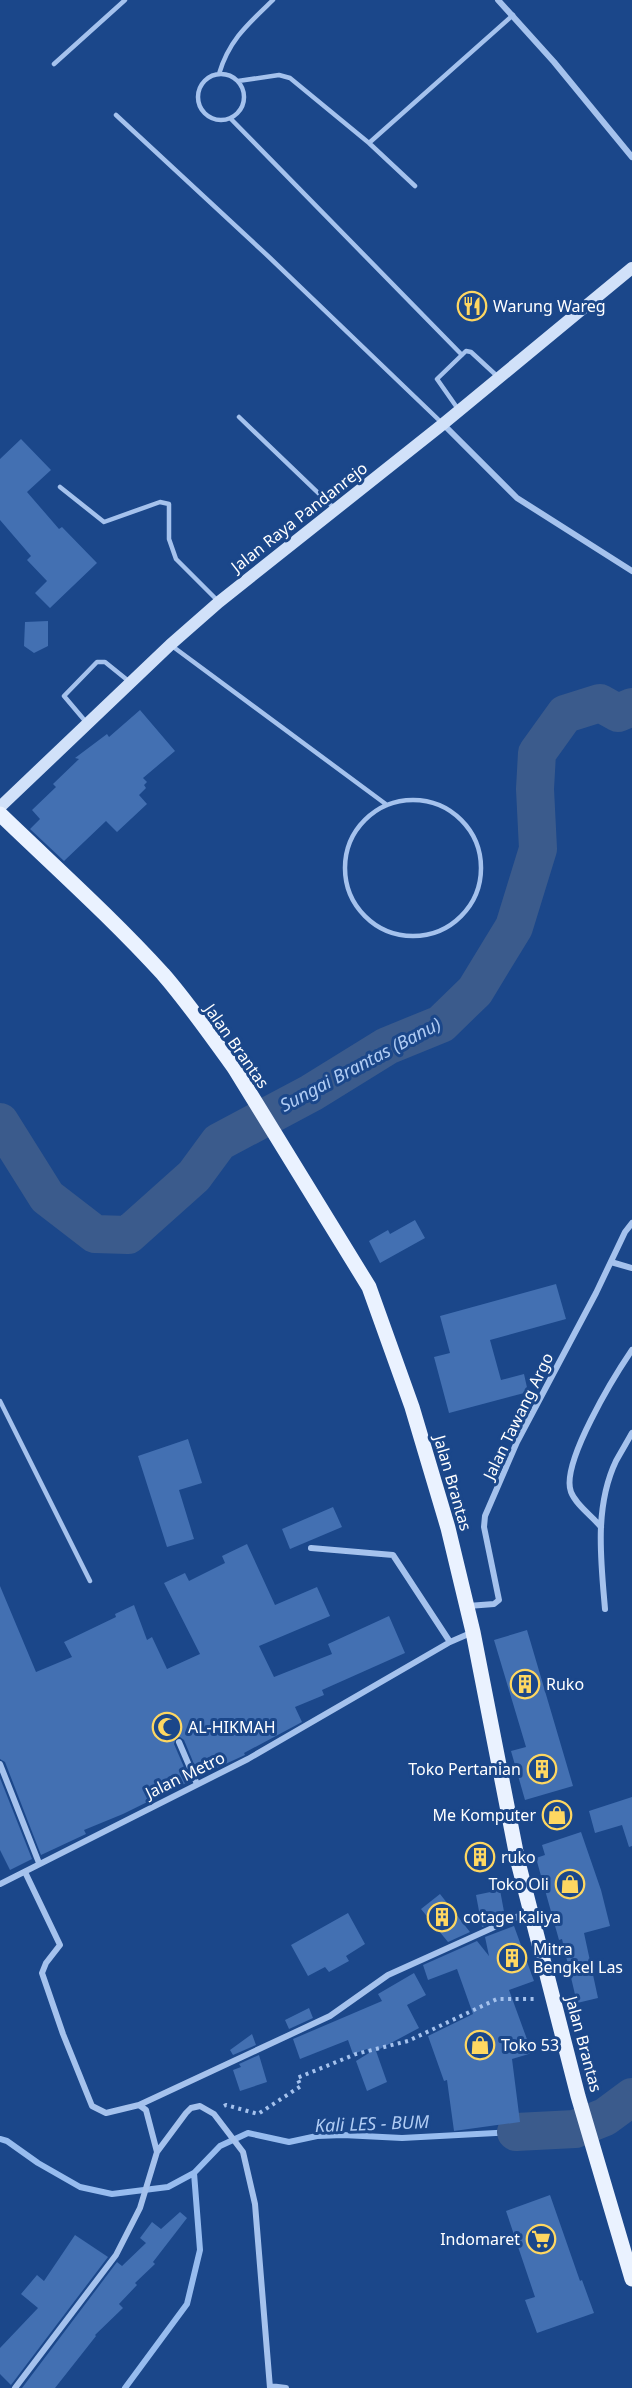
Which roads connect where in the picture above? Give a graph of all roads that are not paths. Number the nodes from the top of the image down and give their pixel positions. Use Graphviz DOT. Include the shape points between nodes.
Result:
graph roads {
  1 [pos="125,0"];
  2 [pos="273,0"];
  3 [pos="498,0"];
  4 [pos="513,15"];
  5 [pos="54,64"];
  6 [pos="219,74"];
  7 [pos="238,81"];
  8 [pos="116,115"];
  9 [pos="231,119"];
  10 [pos="369,143"];
  11 [pos="632,157"];
  12 [pos="415,186"];
  13 [pos="632,268"];
  14 [pos="462,355"];
  15 [pos="499,378"];
  16 [pos="459,411"];
  17 [pos="239,417"];
  18 [pos="444,424"];
  19 [pos="60,487"];
  20 [pos="335,509"];
  21 [pos="632,571"];
  22 [pos="219,602"];
  23 [pos="170,645"];
  24 [pos="131,683"];
  25 [pos="88,723"];
  26 [pos="387,805"];
  27 [pos="0,807"];
  28 [pos="0,814"];
  29 [pos="632,1223"];
  30 [pos="611,1262"];
  31 [pos="632,1268"];
  32 [pos="632,1350"];
  33 [pos="0,1401"];
  34 [pos="632,1433"];
  35 [pos="601,1527"];
  36 [pos="311,1548"];
  37 [pos="90,1581"];
  38 [pos="467,1606"];
  39 [pos="605,1609"];
  40 [pos="473,1632"];
  41 [pos="450,1642"];
  42 [pos="179,1742"];
  43 [pos="0,1764"];
  44 [pos="196,1784"];
  45 [pos="39,1863"];
  46 [pos="25,1872"];
  47 [pos="0,1884"];
  48 [pos="530,1911"];
  49 [pos="139,2105"];
  50 [pos="157,2152"];
  51 [pos="628,2248"];
  52 [pos="632,2279"];
  53 [pos="270,2387"];
  54 [pos="15,2388"];
  55 [pos="286,2388"];
  1 -- 5 [label="lane"];
  2 -- 6 [label="lane" via="236,36"];
  3 -- 4 [label="street"];
  4 -- 10 [label="lane"];
  4 -- 11 [label="street"];
  6 -- 7 [label="lane"];
  6 -- 9 [label="lane" via="200,87 198,98 209,117"];
  7 -- 9 [label="lane" via="244,90 244,101 240,112"];
  7 -- 10 [label="lane" via="279,75 290,78"];
  8 -- 18 [label="lane"];
  9 -- 14 [label="lane"];
  10 -- 12 [label="lane"];
  13 -- 15 [label="main road, Jalan Raya Pandanrejo"];
  14 -- 15 [label="lane" via="471,352"];
  14 -- 16 [label="lane" via="437,379"];
  15 -- 16 [label="main road, Jalan Raya Pandanrejo"];
  16 -- 18 [label="main road, Jalan Raya Pandanrejo"];
  17 -- 20 [label="lane"];
  18 -- 20 [label="main road, Jalan Raya Pandanrejo"];
  18 -- 21 [label="street" via="517,498"];
  19 -- 22 [label="lane" via="104,522 160,502 169,504 169,539 176,559"];
  20 -- 22 [label="main road, Jalan Raya Pandanrejo"];
  22 -- 23 [label="main road, Jalan Raya Pandanrejo"];
  23 -- 24 [label="main road, Jalan Raya Pandanrejo"];
  23 -- 26 [label="lane"];
  24 -- 25 [label="main road, Jalan Raya Pandanrejo"];
  24 -- 25 [label="lane" via="105,662 97,662 64,696"];
  25 -- 27 [label="main road, Jalan Raya Pandanrejo"];
  26 -- 26 [label="lane" via="410,800 434,803 455,813 471,831 481,853 481,877 474,900 460,919 440,932 416,937 393,934 371,923 356,906 346,884 345,860 352,837 367,818"];
  28 -- 38 [label="main road, Jalan Brantas" via="163,975 234,1069 369,1287 412,1407"];
  29 -- 30 [label="street, Jalan Tawang Argo"];
  30 -- 31 [label="street"];
  30 -- 38 [label="street, Jalan Tawang Argo" via="517,1442 485,1515 499,1600 494,1604"];
  32 -- 35 [label="street" via="594,1415 569,1476 574,1497"];
  33 -- 37 [label="lane"];
  34 -- 35 [label="street" via="615,1463 604,1499"];
  35 -- 39 [label="street"];
  36 -- 41 [label="street" via="393,1555"];
  38 -- 40 [label="main road, Jalan Brantas"];
  40 -- 41 [label="street, Jalan Metro"];
  40 -- 48 [label="main road, Jalan Brantas"];
  41 -- 44 [label="street, Jalan Metro" via="248,1759"];
  42 -- 44 [label="street"];
  43 -- 45 [label="street"];
  44 -- 45 [label="street, Jalan Metro"];
  45 -- 46 [label="street, Jalan Metro"];
  46 -- 47 [label="street, Jalan Metro"];
  46 -- 49 [label="street" via="60,1945 42,1973 92,2106 106,2113"];
  48 -- 49 [label="street" via="388,1975 330,2016"];
  48 -- 51 [label="main road, Jalan Brantas" via="578,2096"];
  49 -- 50 [label="street" via="146,2109"];
  50 -- 53 [label="street" via="191,2108 200,2106 214,2114 243,2152 255,2204"];
  50 -- 54 [label="street" via="132,2227 116,2254"];
  51 -- 52 [label="main road, Jalan Brantas"];
  53 -- 55 [label="street"];
}
